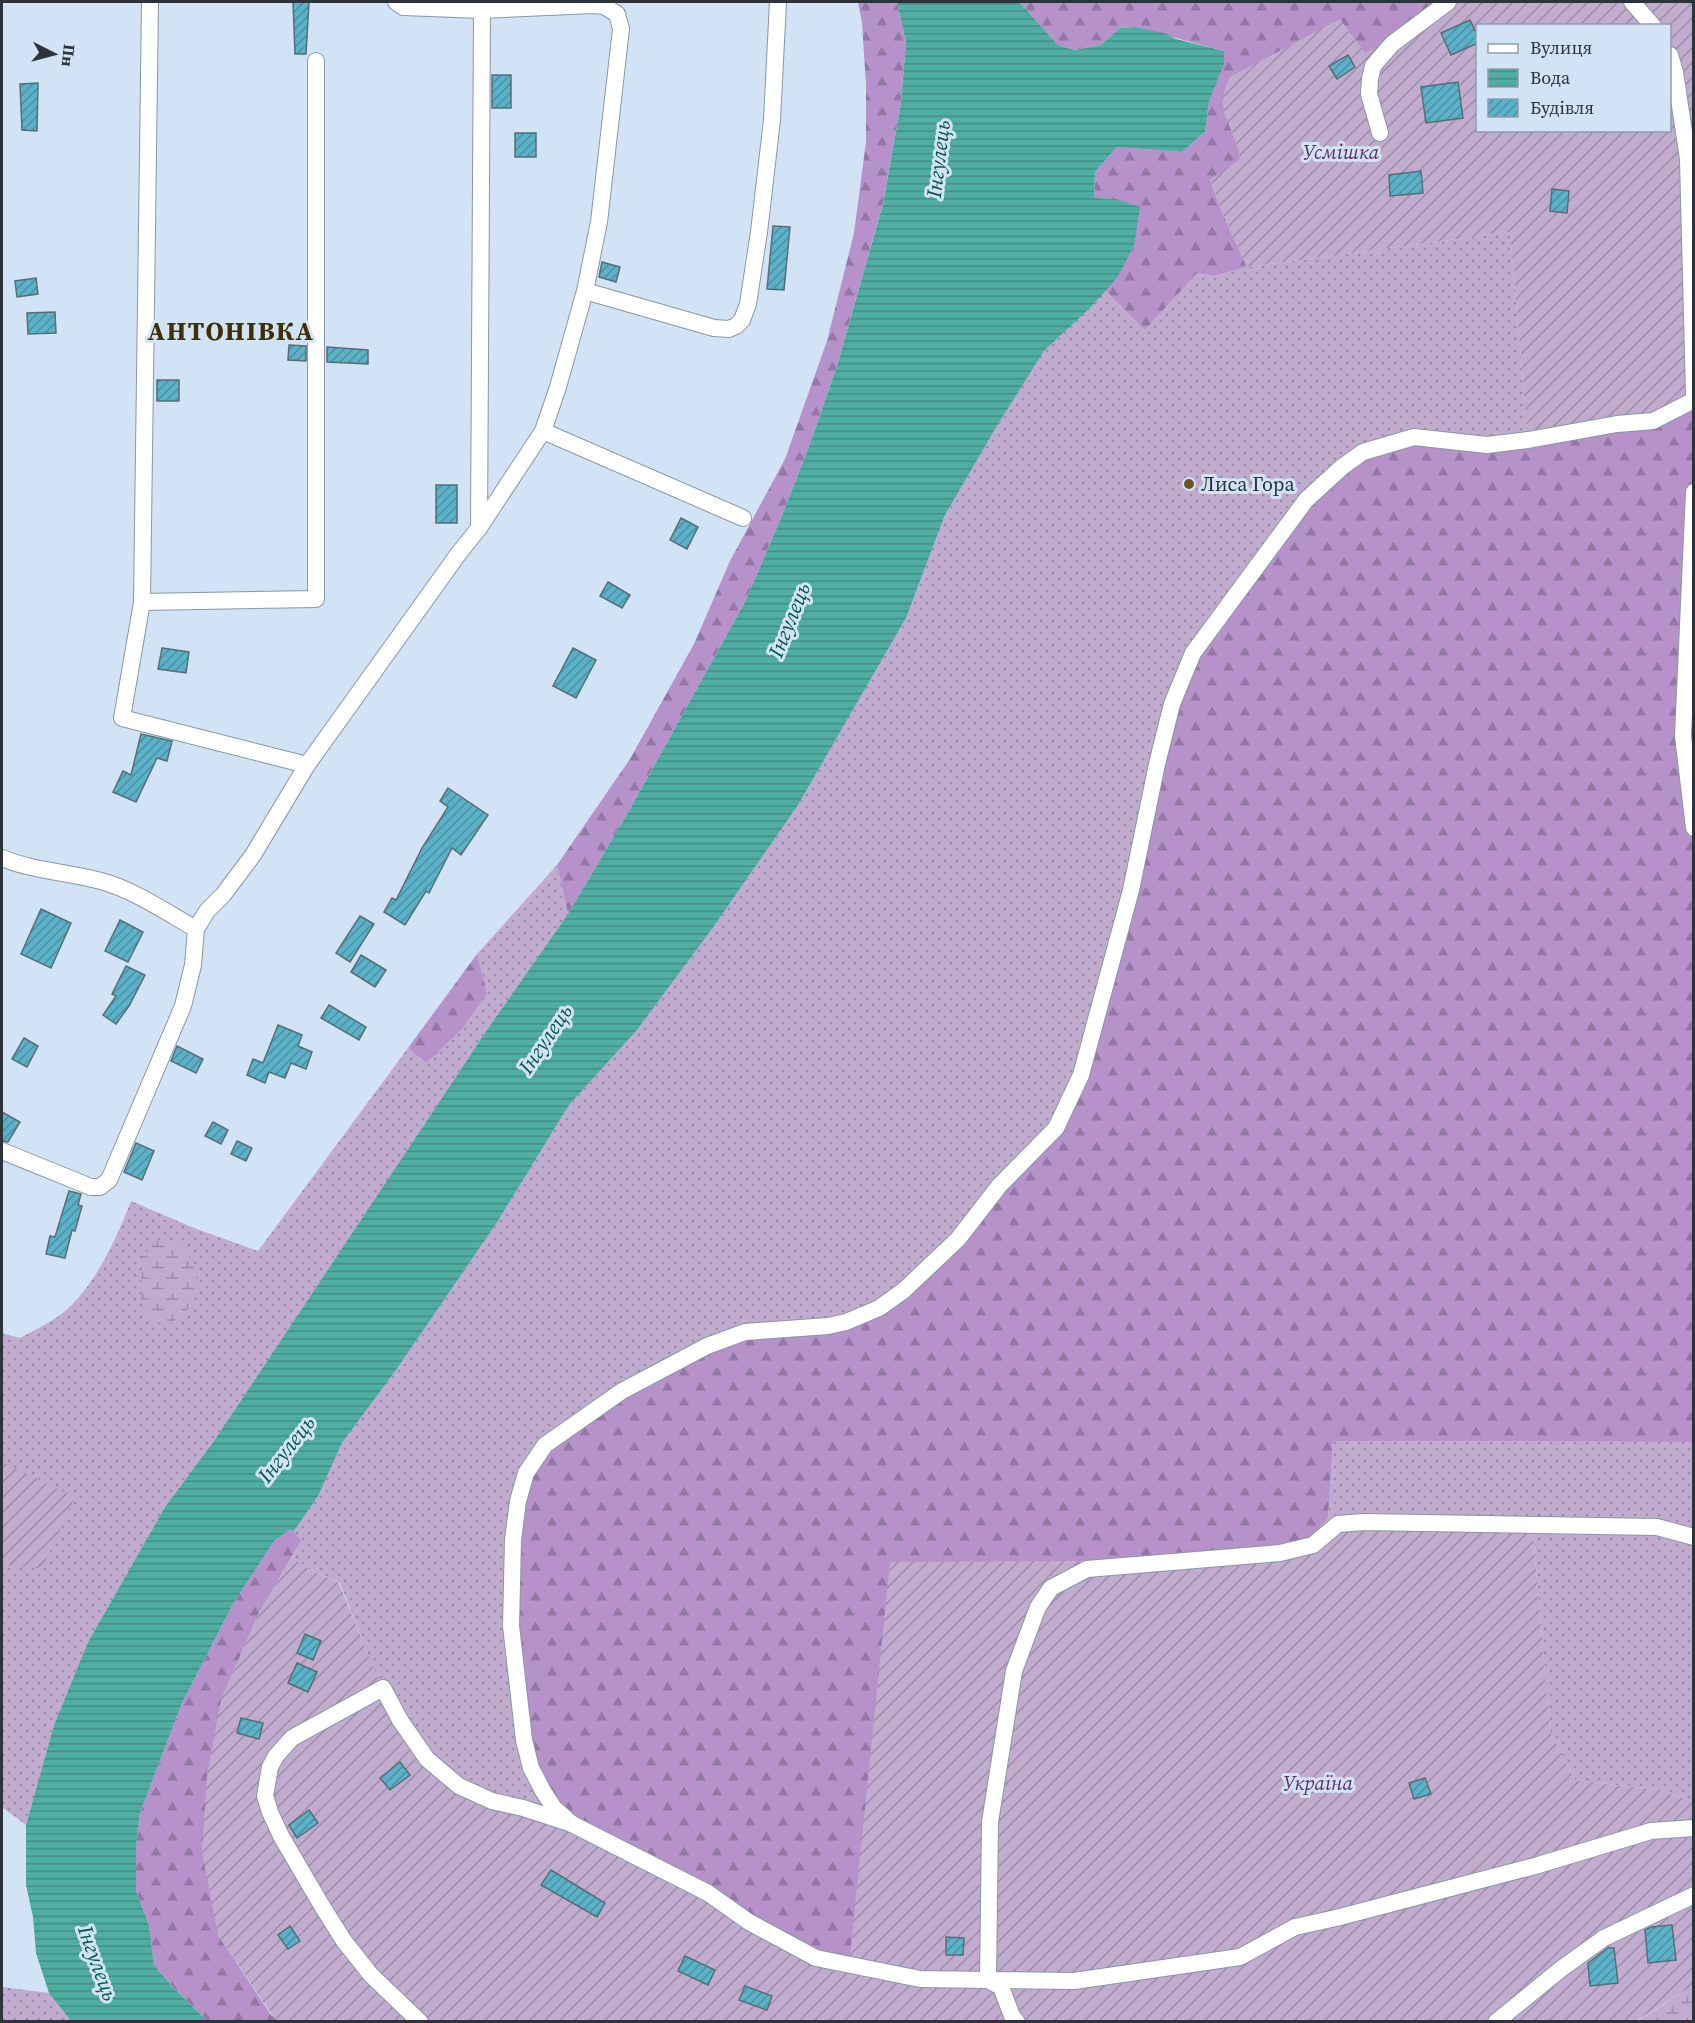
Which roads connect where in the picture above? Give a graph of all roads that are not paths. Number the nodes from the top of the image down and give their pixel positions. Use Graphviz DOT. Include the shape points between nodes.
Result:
graph roads {
  1 [pos="150,2"];
  2 [pos="396,2"];
  3 [pos="778,2"];
  4 [pos="1448,2"];
  5 [pos="1632,2"];
  6 [pos="482,10"];
  7 [pos="1651,24"];
  8 [pos="1671,58"];
  9 [pos="316,61"];
  10 [pos="1380,133"];
  11 [pos="585,291"];
  12 [pos="1694,394"];
  13 [pos="1694,400"];
  14 [pos="543,430"];
  15 [pos="1694,492"];
  16 [pos="742,518"];
  17 [pos="479,528"];
  18 [pos="142,602"];
  19 [pos="307,765"];
  20 [pos="1694,828"];
  21 [pos="2,858"];
  22 [pos="196,929"];
  23 [pos="2,1151"];
  24 [pos="1694,1537"];
  25 [pos="572,1824"];
  26 [pos="1694,1827"];
  27 [pos="1694,1895"];
  28 [pos="987,1980"];
  29 [pos="420,2022"];
  30 [pos="1017,2022"];
  31 [pos="1496,2022"];
  1 -- 18 [label="street"];
  2 -- 6 [label="street" via="403,8"];
  3 -- 11 [label="street" via="772,120 759,232 742,320 729,329 714,328"];
  4 -- 10 [label="street" via="1392,44 1373,66 1369,94"];
  5 -- 7 [label="street"];
  6 -- 11 [label="street" via="594,5 617,14 621,29 599,222"];
  6 -- 17 [label="street"];
  8 -- 12 [label="street" via="1688,159"];
  9 -- 18 [label="street" via="316,599"];
  11 -- 14 [label="street"];
  13 -- 25 [label="street" via="1653,421 1528,440 1487,445 1414,437 1363,452 1342,467 1306,500 1193,653 1172,704 1131,890 1081,1075 1056,1128 999,1186 958,1239 879,1308 828,1326 746,1332 707,1346 622,1391 545,1445 526,1473 518,1501 511,1626 531,1768 554,1808"];
  14 -- 16 [label="street"];
  14 -- 17 [label="street"];
  15 -- 20 [label="street" via="1683,736"];
  17 -- 19 [label="street"];
  18 -- 19 [label="street" via="122,718"];
  19 -- 22 [label="street" via="253,855"];
  21 -- 22 [label="street" via="102,881"];
  22 -- 23 [label="street" via="193,965 183,1006 109,1180 100,1187 91,1187"];
  24 -- 28 [label="street" via="1657,1527 1347,1523 1338,1524 1313,1545 1280,1553 1088,1569 1051,1588 1038,1607 1014,1671 990,1822"];
  25 -- 28 [label="street" via="708,1893 749,1922 816,1958 920,1979"];
  25 -- 29 [label="street" via="492,1801 459,1786 427,1759 383,1689 292,1738 276,1756 266,1781 265,1796 281,1836 344,1941 371,1975"];
  26 -- 28 [label="street" via="1651,1832 1295,1927 1240,1957 1074,1981"];
  27 -- 31 [label="street" via="1604,1938"];
  28 -- 30 [label="street" via="1001,1987"];
}
